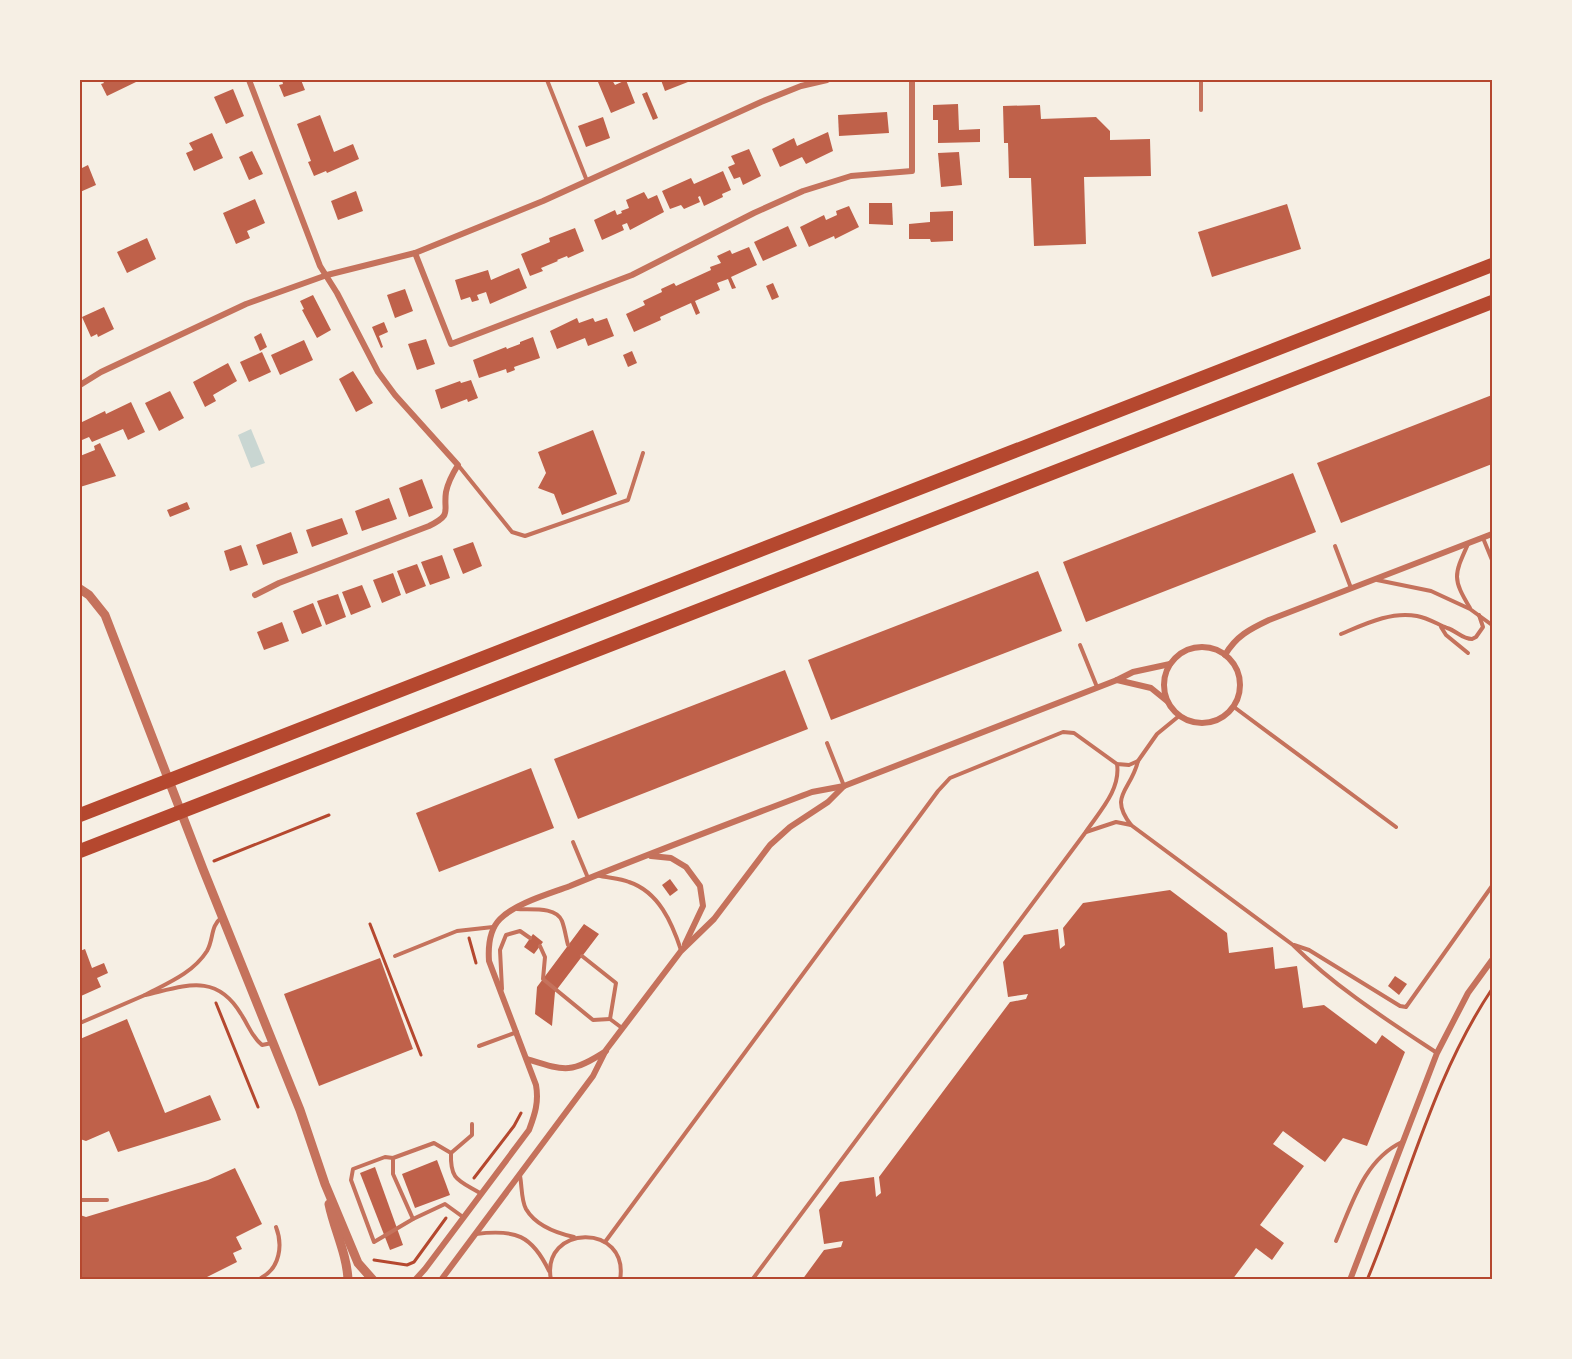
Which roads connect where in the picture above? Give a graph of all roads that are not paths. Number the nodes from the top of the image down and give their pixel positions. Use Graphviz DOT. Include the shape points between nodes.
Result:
graph roads {
  1 [pos="249,80"];
  2 [pos="547,80"];
  3 [pos="827,80"];
  4 [pos="912,80"];
  5 [pos="1201,80"];
  6 [pos="1201,110"];
  7 [pos="587,182"];
  8 [pos="415,253"];
  9 [pos="1492,265"];
  10 [pos="327,275"];
  11 [pos="1492,302"];
  12 [pos="80,385"];
  13 [pos="643,453"];
  14 [pos="458,465"];
  15 [pos="1492,534"];
  16 [pos="1483,537"];
  17 [pos="1468,543"];
  18 [pos="1335,546"];
  19 [pos="1492,560"];
  20 [pos="1373,579"];
  21 [pos="1351,588"];
  22 [pos="80,589"];
  23 [pos="255,595"];
  24 [pos="1470,609"];
  25 [pos="1479,615"];
  26 [pos="1492,625"];
  27 [pos="1440,626"];
  28 [pos="1341,634"];
  29 [pos="1080,645"];
  30 [pos="1468,652"];
  31 [pos="1225,655"];
  32 [pos="1170,664"];
  33 [pos="1117,680"];
  34 [pos="1097,687"];
  35 [pos="1167,702"];
  36 [pos="1234,707"];
  37 [pos="1179,716"];
  38 [pos="827,744"];
  39 [pos="1138,760"];
  40 [pos="1117,764"];
  41 [pos="844,786"];
  42 [pos="80,815"];
  43 [pos="1131,825"];
  44 [pos="1396,827"];
  45 [pos="1085,833"];
  46 [pos="573,842"];
  47 [pos="80,851"];
  48 [pos="647,856"];
  49 [pos="596,875"];
  50 [pos="588,878"];
  51 [pos="1492,886"];
  52 [pos="515,908"];
  53 [pos="222,917"];
  54 [pos="494,927"];
  55 [pos="530,938"];
  56 [pos="568,945"];
  57 [pos="1293,945"];
  58 [pos="540,946"];
  59 [pos="681,951"];
  60 [pos="395,956"];
  61 [pos="582,956"];
  62 [pos="1492,960"];
  63 [pos="145,995"];
  64 [pos="502,998"];
  65 [pos="610,1019"];
  66 [pos="80,1023"];
  67 [pos="622,1029"];
  68 [pos="517,1032"];
  69 [pos="272,1043"];
  70 [pos="478,1046"];
  71 [pos="606,1050"];
  72 [pos="1437,1053"];
  73 [pos="527,1059"];
  74 [pos="472,1124"];
  75 [pos="1403,1142"];
  76 [pos="451,1153"];
  77 [pos="393,1158"];
  78 [pos="520,1174"];
  79 [pos="325,1184"];
  80 [pos="480,1193"];
  81 [pos="80,1200"];
  82 [pos="107,1200"];
  83 [pos="463,1217"];
  84 [pos="412,1220"];
  85 [pos="276,1227"];
  86 [pos="475,1234"];
  87 [pos="575,1237"];
  88 [pos="1336,1241"];
  89 [pos="605,1242"];
  90 [pos="550,1272"];
  91 [pos="261,1278"];
  92 [pos="348,1280"];
  93 [pos="373,1280"];
  94 [pos="415,1280"];
  95 [pos="441,1280"];
  96 [pos="551,1280"];
  97 [pos="620,1280"];
  98 [pos="752,1280"];
  99 [pos="1350,1280"];
  1 -- 10 [label="street" via="320,266"];
  2 -- 7 [label="lane"];
  3 -- 7 [label="street" via="761,102"];
  4 -- 8 [label="street" via="912,171 851,176 803,191 632,275 451,344"];
  5 -- 6 [label="lane"];
  7 -- 8 [label="street"];
  8 -- 10 [label="street"];
  9 -- 42 [label="highway"];
  10 -- 12 [label="street" via="246,304"];
  10 -- 14 [label="street" via="378,372"];
  11 -- 47 [label="highway"];
  13 -- 14 [label="lane" via="628,500 525,536 512,532"];
  14 -- 23 [label="street" via="446,492 447,509 442,520"];
  15 -- 16 [label="street"];
  16 -- 17 [label="street"];
  16 -- 19 [label="lane"];
  17 -- 20 [label="street"];
  17 -- 24 [label="lane" via="1455,579"];
  18 -- 21 [label="lane"];
  20 -- 21 [label="street"];
  20 -- 24 [label="lane" via="1431,591"];
  21 -- 31 [label="street" via="1246,631"];
  22 -- 53 [label="street" via="105,615"];
  24 -- 25 [label="lane"];
  25 -- 26 [label="lane"];
  25 -- 27 [label="lane" via="1483,627 1472,639"];
  27 -- 28 [label="lane" via="1428,619 1400,616"];
  27 -- 30 [label="lane"];
  29 -- 34 [label="lane"];
  31 -- 32 [label="street" via="1214,649 1196,648 1178,655"];
  31 -- 36 [label="street" via="1235,665 1240,679"];
  32 -- 33 [label="street" via="1133,672"];
  32 -- 35 [label="street" via="1164,676"];
  33 -- 34 [label="street"];
  33 -- 35 [label="street" via="1151,688"];
  34 -- 41 [label="street"];
  35 -- 37 [label="street"];
  36 -- 37 [label="street" via="1209,723 1193,723"];
  36 -- 44 [label="lane"];
  37 -- 39 [label="lane" via="1157,734"];
  38 -- 41 [label="lane"];
  39 -- 40 [label="lane" via="1129,765"];
  39 -- 43 [label="lane" via="1135,775 1120,802 1121,812"];
  40 -- 45 [label="lane" via="1119,772 1113,790"];
  40 -- 89 [label="lane" via="1074,733 1063,732 950,778"];
  41 -- 48 [label="street" via="812,792"];
  41 -- 59 [label="street" via="770,845 714,919"];
  43 -- 45 [label="lane" via="1116,822"];
  43 -- 57 [label="lane"];
  45 -- 98 [label="lane"];
  46 -- 50 [label="lane"];
  48 -- 49 [label="street"];
  48 -- 59 [label="street" via="671,858 686,867 700,886 703,906"];
  49 -- 50 [label="street"];
  49 -- 59 [label="lane" via="630,882 643,890 670,919"];
  50 -- 52 [label="street"];
  51 -- 57 [label="lane" via="1406,1007 1309,950"];
  52 -- 54 [label="street"];
  52 -- 56 [label="lane" via="557,915"];
  53 -- 63 [label="lane" via="215,922 208,949 200,960 184,975"];
  53 -- 69 [label="street"];
  54 -- 60 [label="lane" via="458,931"];
  54 -- 64 [label="street" via="488,947 489,961"];
  55 -- 64 [label="lane" via="520,931 512,932 502,942"];
  57 -- 72 [label="lane" via="1313,966"];
  58 -- 65 [label="lane" via="545,957 543,979 593,1020"];
  59 -- 67 [label="street"];
  61 -- 65 [label="lane" via="616,983"];
  62 -- 72 [label="street" via="1468,993"];
  63 -- 66 [label="lane"];
  63 -- 69 [label="lane" via="191,984 210,986 227,995 242,1014 253,1038 262,1045"];
  64 -- 68 [label="street"];
  65 -- 67 [label="lane"];
  67 -- 71 [label="street"];
  68 -- 70 [label="lane"];
  68 -- 73 [label="street"];
  69 -- 79 [label="street"];
  71 -- 73 [label="street" via="578,1067 563,1070"];
  71 -- 78 [label="street" via="593,1076"];
  72 -- 75 [label="street"];
  73 -- 80 [label="street" via="536,1085 537,1109 529,1130"];
  74 -- 76 [label="lane" via="472,1135"];
  75 -- 88 [label="lane" via="1381,1155 1368,1171"];
  75 -- 99 [label="street"];
  76 -- 77 [label="lane" via="434,1143"];
  76 -- 80 [label="lane" via="450,1169 455,1177"];
  77 -- 84 [label="lane" via="393,1174"];
  77 -- 84 [label="lane" via="385,1157 353,1169 351,1180 374,1242"];
  78 -- 86 [label="street"];
  78 -- 87 [label="lane" via="525,1207 535,1220 556,1233"];
  79 -- 92 [label="street"];
  79 -- 93 [label="street" via="358,1263"];
  80 -- 83 [label="street"];
  81 -- 82 [label="lane"];
  83 -- 84 [label="lane" via="445,1204"];
  83 -- 94 [label="street"];
  85 -- 91 [label="lane" via="280,1249 273,1267"];
  86 -- 90 [label="lane" via="508,1232 523,1238 540,1253"];
  86 -- 95 [label="street"];
  87 -- 89 [label="lane" via="591,1236"];
  87 -- 90 [label="lane" via="561,1245"];
  89 -- 97 [label="lane" via="615,1250 620,1262"];
  90 -- 96 [label="lane"];
}
